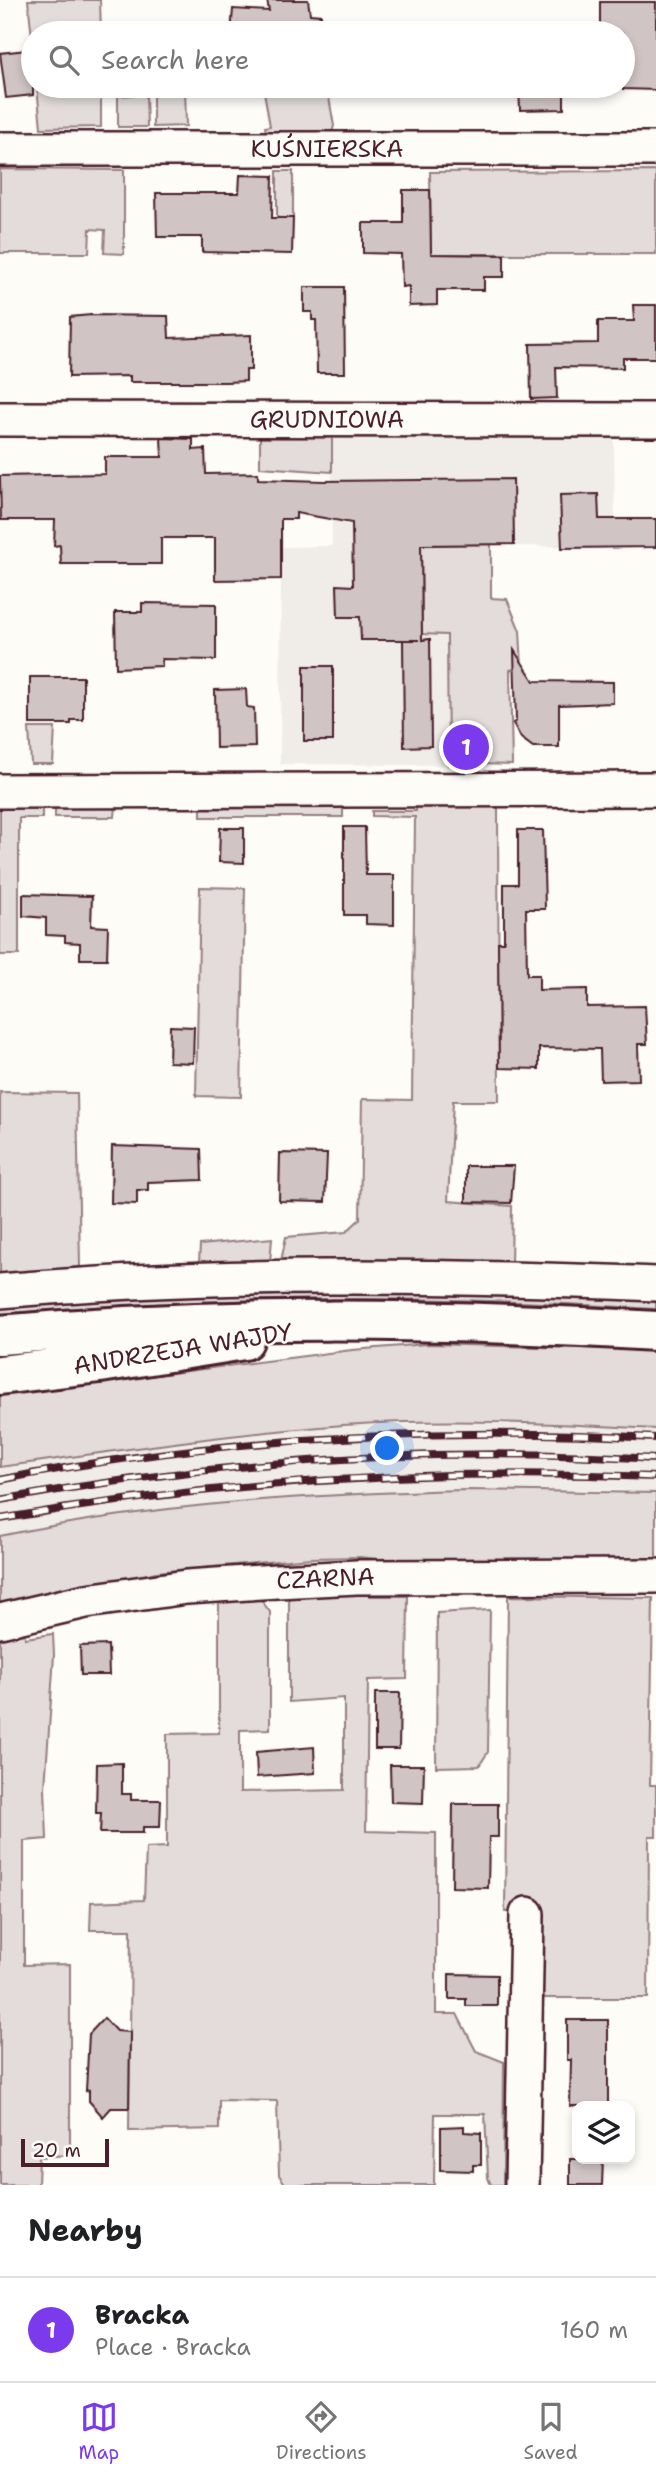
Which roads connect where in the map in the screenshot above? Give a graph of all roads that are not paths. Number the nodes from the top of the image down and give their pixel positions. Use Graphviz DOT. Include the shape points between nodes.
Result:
graph roads {
  1 [pos="0,149"];
  2 [pos="656,149"];
  3 [pos="0,419"];
  4 [pos="656,420"];
  5 [pos="656,789"];
  6 [pos="0,791"];
  7 [pos="656,1284"];
  8 [pos="0,1291"];
  9 [pos="365,1320"];
  10 [pos="656,1331"];
  11 [pos="0,1335"];
  12 [pos="0,1375"];
  13 [pos="656,1577"];
  14 [pos="0,1621"];
  15 [pos="527,1914"];
  16 [pos="522,2185"];
  1 -- 2 [label="street, KUŚNIERSKA"];
  3 -- 4 [label="street, GRUDNIOWA"];
  5 -- 6 [label="street"];
  7 -- 8 [label="street" via="509,1278 237,1279"];
  9 -- 10 [label="main road, ANDRZEJA WAJDY"];
  9 -- 11 [label="main road, ANDRZEJA WAJDY" via="230,1319"];
  9 -- 12 [label="main road, ANDRZEJA WAJDY"];
  13 -- 14 [label="street, CZARNA" via="384,1577 187,1587 86,1601"];
  15 -- 16 [label="street"];
}
